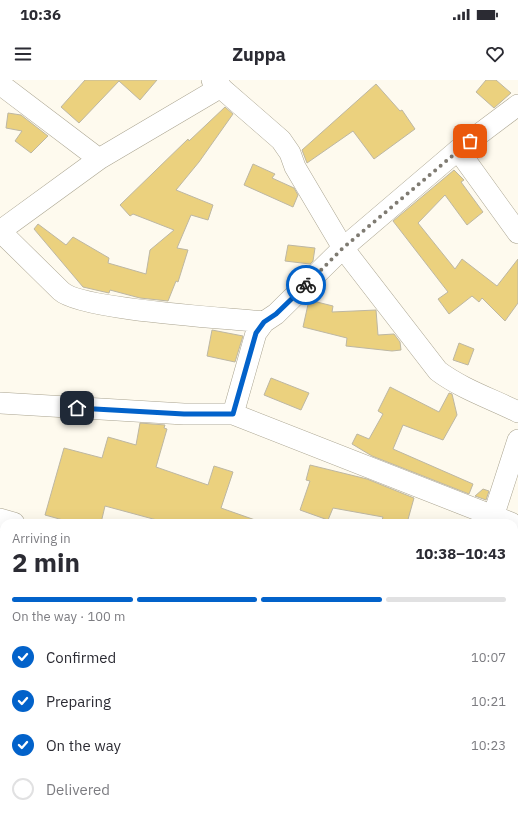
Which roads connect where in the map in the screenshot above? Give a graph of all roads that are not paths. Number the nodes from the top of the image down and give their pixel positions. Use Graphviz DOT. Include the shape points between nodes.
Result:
graph roads {
  1 [pos="0,84"];
  2 [pos="217,84"];
  3 [pos="518,105"];
  4 [pos="458,150"];
  5 [pos="100,159"];
  6 [pos="0,231"];
  7 [pos="518,233"];
  8 [pos="343,248"];
  9 [pos="264,322"];
  10 [pos="0,403"];
  11 [pos="518,412"];
  12 [pos="233,414"];
  13 [pos="518,440"];
  14 [pos="493,519"];
  15 [pos="498,519"];
  1 -- 5 [label="lane"];
  2 -- 5 [label="lane"];
  2 -- 8 [label="lane" via="281,140"];
  3 -- 4 [label="lane"];
  4 -- 7 [label="lane"];
  4 -- 8 [label="lane"];
  5 -- 6 [label="lane"];
  6 -- 9 [label="lane" via="72,298 140,310"];
  8 -- 9 [label="lane" via="276,314"];
  8 -- 11 [label="lane" via="438,371 453,383"];
  9 -- 12 [label="lane" via="256,333"];
  10 -- 12 [label="lane" via="184,414"];
  12 -- 14 [label="lane"];
  13 -- 15 [label="lane"];
}
